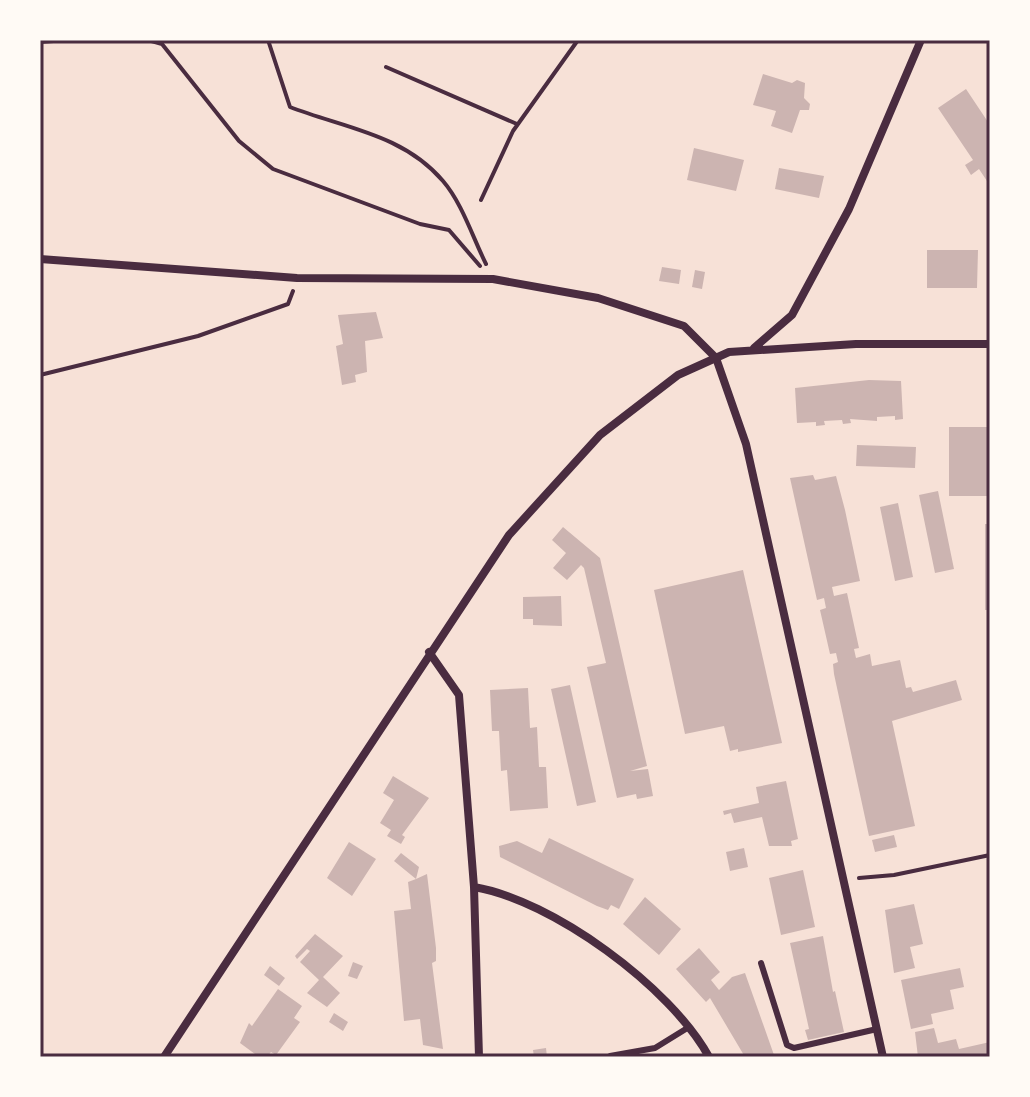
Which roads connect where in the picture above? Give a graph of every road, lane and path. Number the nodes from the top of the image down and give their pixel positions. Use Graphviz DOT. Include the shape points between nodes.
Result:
graph roads {
  1 [pos="67,40"];
  2 [pos="148,40"];
  3 [pos="268,40"];
  4 [pos="578,40"];
  5 [pos="921,40"];
  6 [pos="40,42"];
  7 [pos="386,67"];
  8 [pos="517,124"];
  9 [pos="481,200"];
  10 [pos="40,259"];
  11 [pos="297,278"];
  12 [pos="493,279"];
  13 [pos="990,344"];
  14 [pos="754,348"];
  15 [pos="716,358"];
  16 [pos="40,375"];
  17 [pos="429,652"];
  18 [pos="990,855"];
  19 [pos="843,880"];
  20 [pos="474,887"];
  21 [pos="761,963"];
  22 [pos="689,1027"];
  23 [pos="877,1029"];
  24 [pos="610,1056"];
  25 [pos="164,1057"];
  26 [pos="479,1057"];
  27 [pos="709,1057"];
  28 [pos="883,1057"];
  1 -- 6 [label="path"];
  2 -- 12 [label="path" via="162,44 239,141 273,169 449,230"];
  3 -- 12 [label="path" via="290,107 405,147 444,182"];
  4 -- 8 [label="path"];
  5 -- 14 [label="street" via="849,209 792,315"];
  7 -- 8 [label="path"];
  8 -- 9 [label="path"];
  10 -- 11 [label="street"];
  11 -- 12 [label="street"];
  11 -- 16 [label="path" via="288,304 243,322"];
  12 -- 15 [label="street" via="598,298 684,326"];
  13 -- 14 [label="street"];
  14 -- 15 [label="street"];
  15 -- 17 [label="street" via="678,375 600,435 509,535"];
  15 -- 19 [label="street" via="746,444"];
  17 -- 20 [label="street" via="459,695"];
  17 -- 25 [label="street"];
  18 -- 19 [label="path"];
  19 -- 23 [label="street"];
  20 -- 22 [label="street" via="501,891 605,948"];
  20 -- 26 [label="street"];
  21 -- 23 [label="lane" via="787,1045 794,1048"];
  22 -- 24 [label="lane" via="655,1048"];
  22 -- 27 [label="street"];
  23 -- 28 [label="street"];
}
